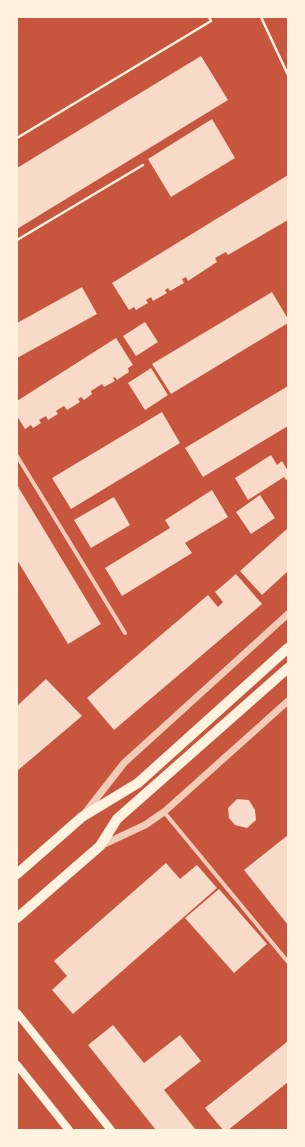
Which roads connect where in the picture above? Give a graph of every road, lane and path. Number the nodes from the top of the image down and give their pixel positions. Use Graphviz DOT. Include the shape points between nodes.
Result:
graph roads {
  1 [pos="209,17"];
  2 [pos="262,17"];
  3 [pos="288,75"];
  4 [pos="17,138"];
  5 [pos="143,165"];
  6 [pos="17,240"];
  7 [pos="17,456"];
  8 [pos="288,614"];
  9 [pos="125,632"];
  10 [pos="288,648"];
  11 [pos="288,668"];
  12 [pos="288,701"];
  13 [pos="164,812"];
  14 [pos="82,817"];
  15 [pos="100,846"];
  16 [pos="17,874"];
  17 [pos="18,914"];
  18 [pos="288,962"];
  19 [pos="17,1013"];
  20 [pos="17,1066"];
  21 [pos="69,1130"];
  22 [pos="111,1130"];
  1 -- 4 [label="path" via="211,21"];
  2 -- 3 [label="path"];
  5 -- 6 [label="path"];
  7 -- 9 [label="street"];
  8 -- 14 [label="street" via="124,763"];
  10 -- 14 [label="main road" via="138,783"];
  11 -- 15 [label="main road" via="117,819"];
  12 -- 13 [label="street"];
  13 -- 15 [label="street" via="144,825"];
  13 -- 18 [label="street"];
  14 -- 16 [label="main road"];
  15 -- 17 [label="main road"];
  19 -- 22 [label="main road"];
  20 -- 21 [label="main road"];
}
